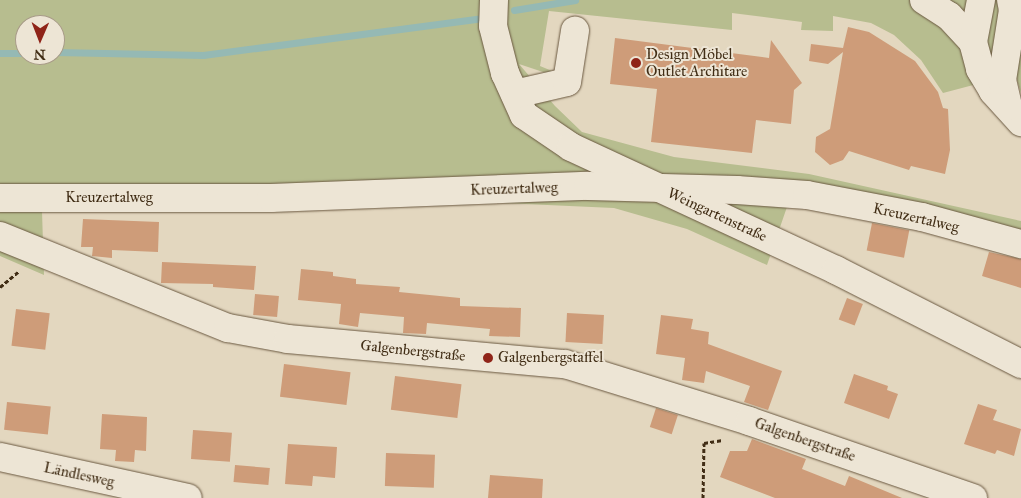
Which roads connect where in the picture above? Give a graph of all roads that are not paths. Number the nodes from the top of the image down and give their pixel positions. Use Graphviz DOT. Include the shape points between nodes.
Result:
graph roads {
  1 [pos="494,0"];
  2 [pos="924,0"];
  3 [pos="981,0"];
  4 [pos="1011,0"];
  5 [pos="575,31"];
  6 [pos="973,42"];
  7 [pos="514,94"];
  8 [pos="1015,116"];
  9 [pos="664,190"];
  10 [pos="0,198"];
  11 [pos="0,236"];
  12 [pos="1021,244"];
  13 [pos="1021,364"];
  14 [pos="0,457"];
  15 [pos="188,498"];
  16 [pos="973,498"];
  1 -- 7 [label="street, Weingartenstraße" via="493,26"];
  2 -- 6 [label="street" via="949,16"];
  3 -- 6 [label="street"];
  4 -- 8 [label="street" via="1013,10 1002,80"];
  5 -- 7 [label="street" via="567,82"];
  6 -- 8 [label="street" via="980,69"];
  7 -- 9 [label="street, Weingartenstraße" via="524,115 571,147"];
  9 -- 10 [label="street, Kreuzertalweg" via="588,186 271,198"];
  9 -- 12 [label="street, Kreuzertalweg" via="807,194 922,217"];
  9 -- 13 [label="street, Weingartenstraße" via="836,270"];
  11 -- 16 [label="street, Galgenbergstraße" via="228,328 288,339 565,364 749,421"];
  14 -- 15 [label="street, Ländlesweg"];
}
